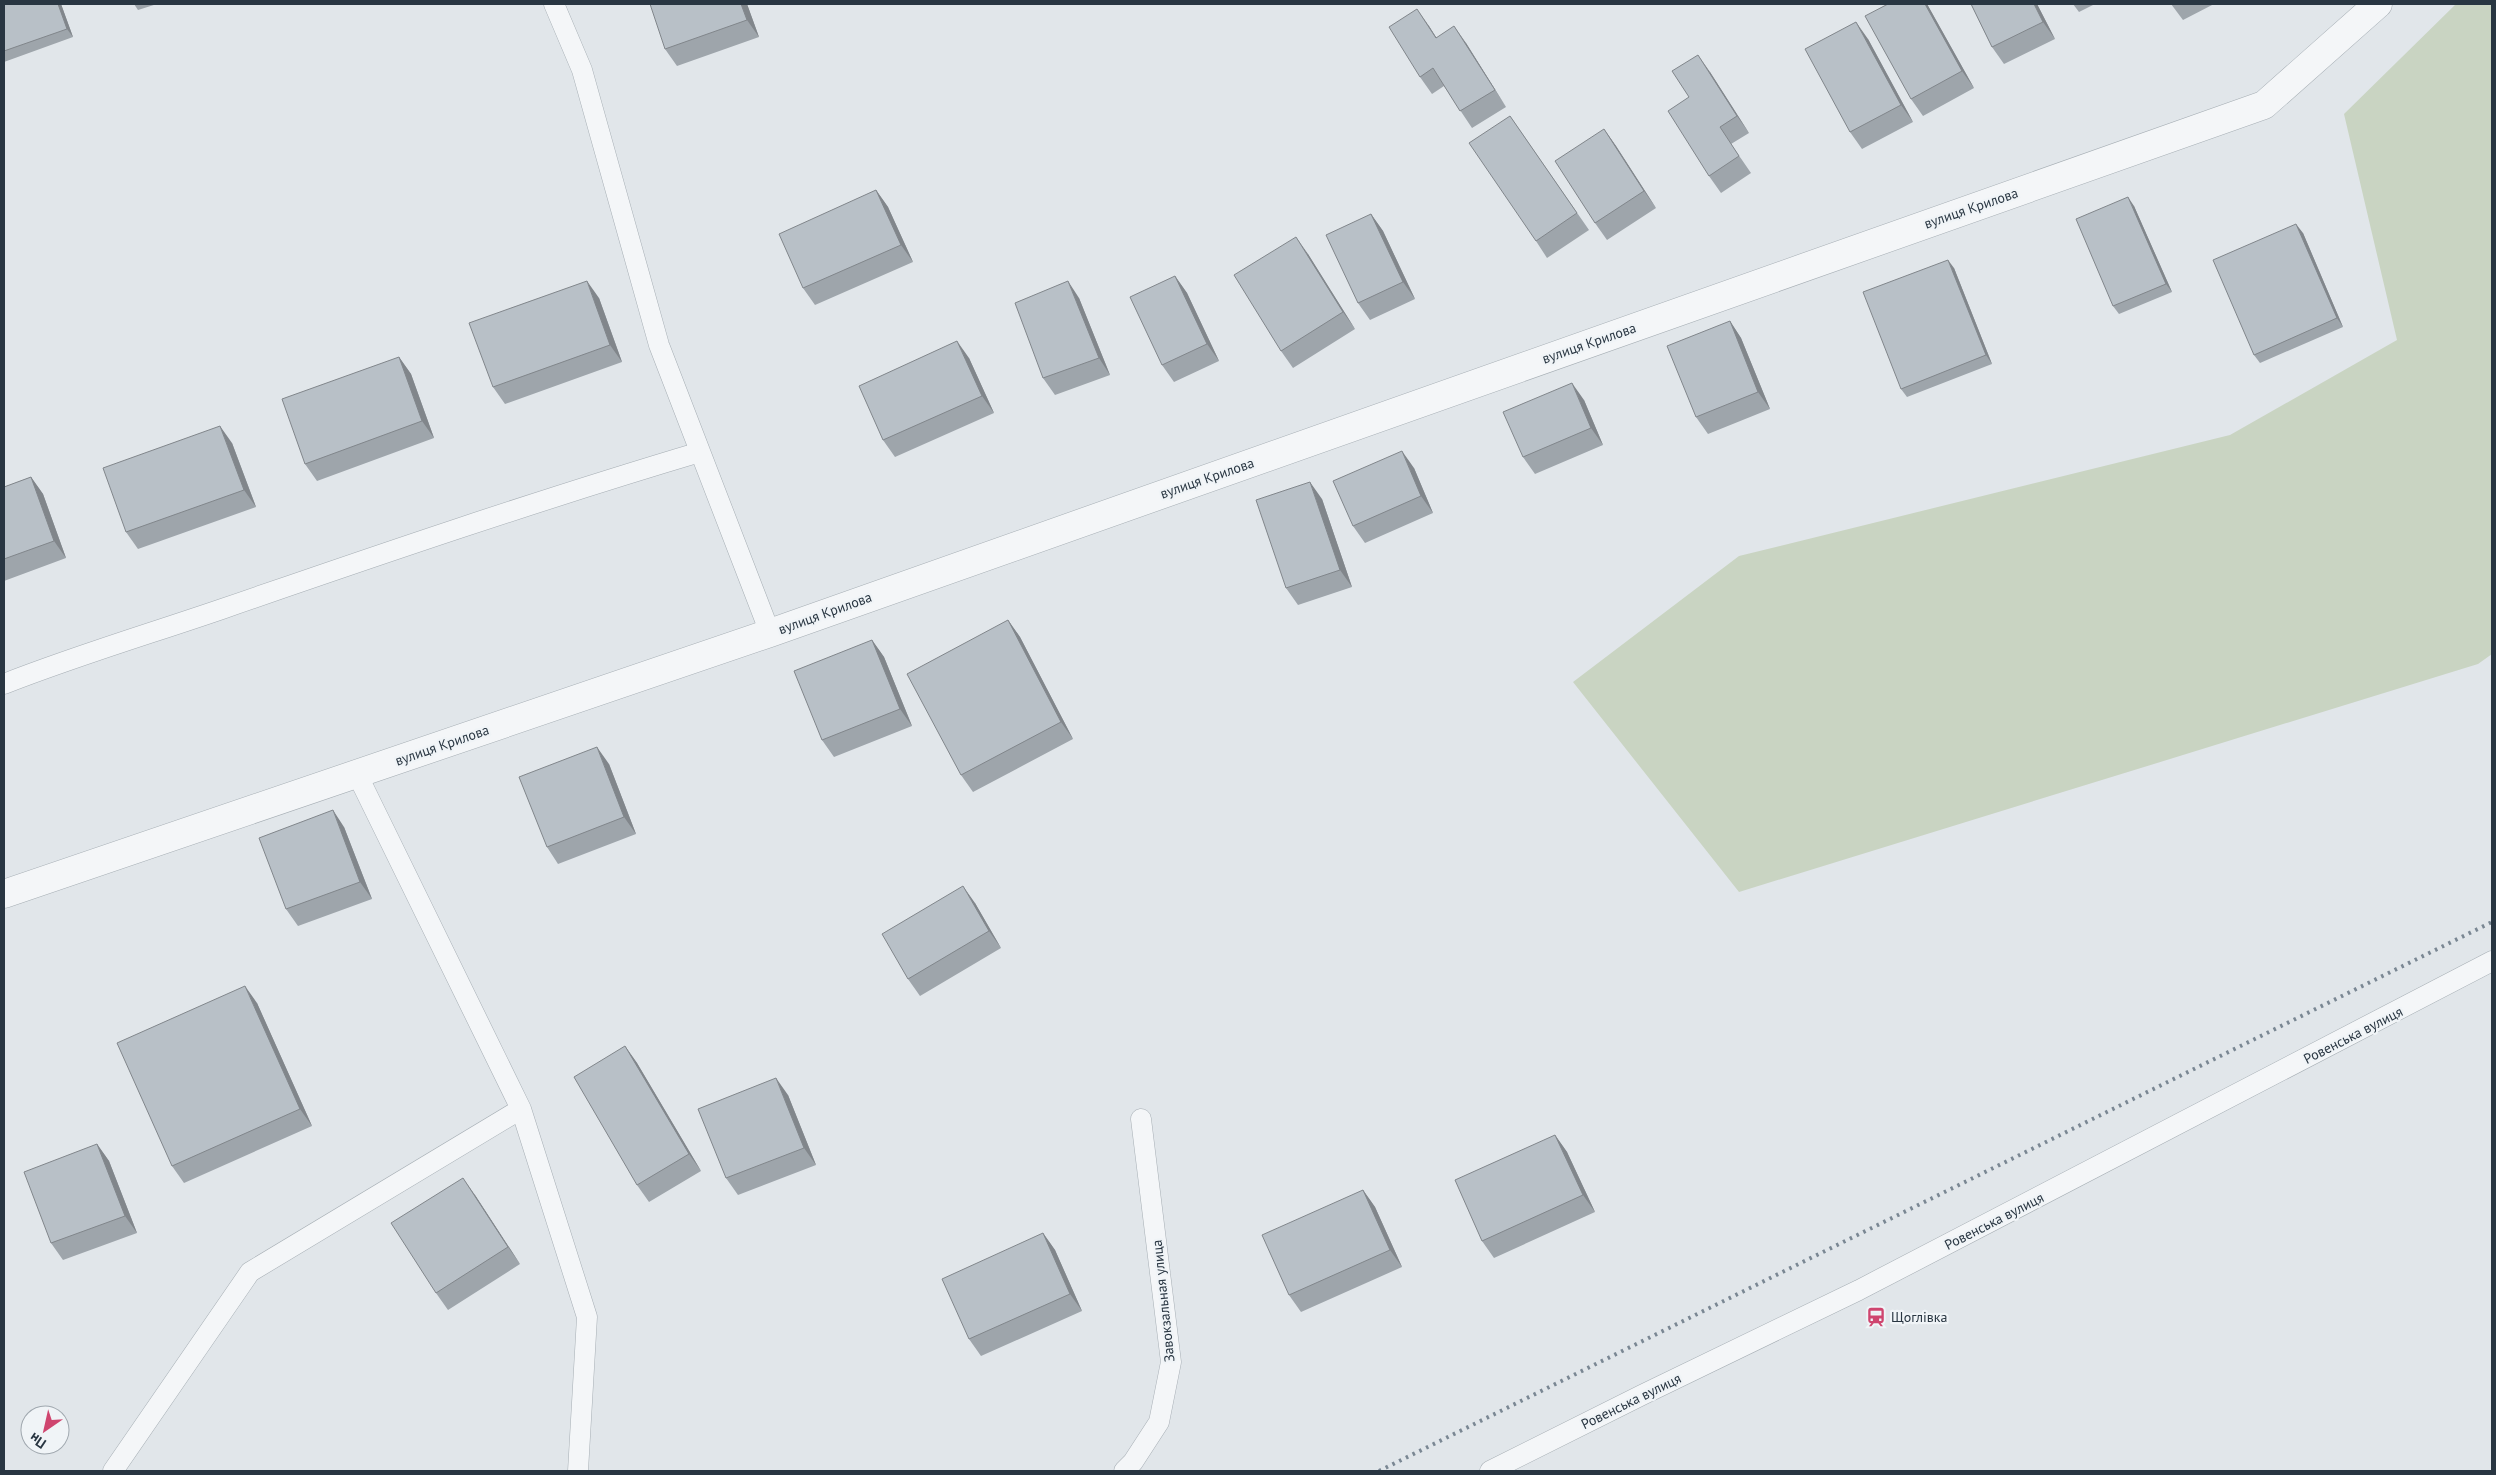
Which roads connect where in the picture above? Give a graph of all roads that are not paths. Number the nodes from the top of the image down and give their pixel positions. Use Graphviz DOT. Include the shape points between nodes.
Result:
graph roads {
  1 [pos="554,4"];
  2 [pos="2378,4"];
  3 [pos="700,452"];
  4 [pos="770,633"];
  5 [pos="4,684"];
  6 [pos="357,774"];
  7 [pos="4,894"];
  8 [pos="2492,961"];
  9 [pos="521,1109"];
  10 [pos="1141,1119"];
  11 [pos="113,1471"];
  12 [pos="578,1471"];
  13 [pos="1124,1471"];
  14 [pos="1490,1471"];
  1 -- 3 [label="lane" via="582,70 659,345"];
  2 -- 4 [label="street, вулиця Крилова" via="2264,105"];
  3 -- 4 [label="lane"];
  3 -- 5 [label="lane" via="428,537"];
  4 -- 6 [label="street, вулиця Крилова"];
  6 -- 7 [label="street, вулиця Крилова"];
  6 -- 9 [label="lane"];
  8 -- 14 [label="lane, Ровенська вулиця" via="1858,1290"];
  9 -- 11 [label="lane" via="250,1272"];
  9 -- 12 [label="lane" via="587,1317"];
  10 -- 13 [label="lane, Завокзальная улица" via="1172,1362 1159,1422"];
}
